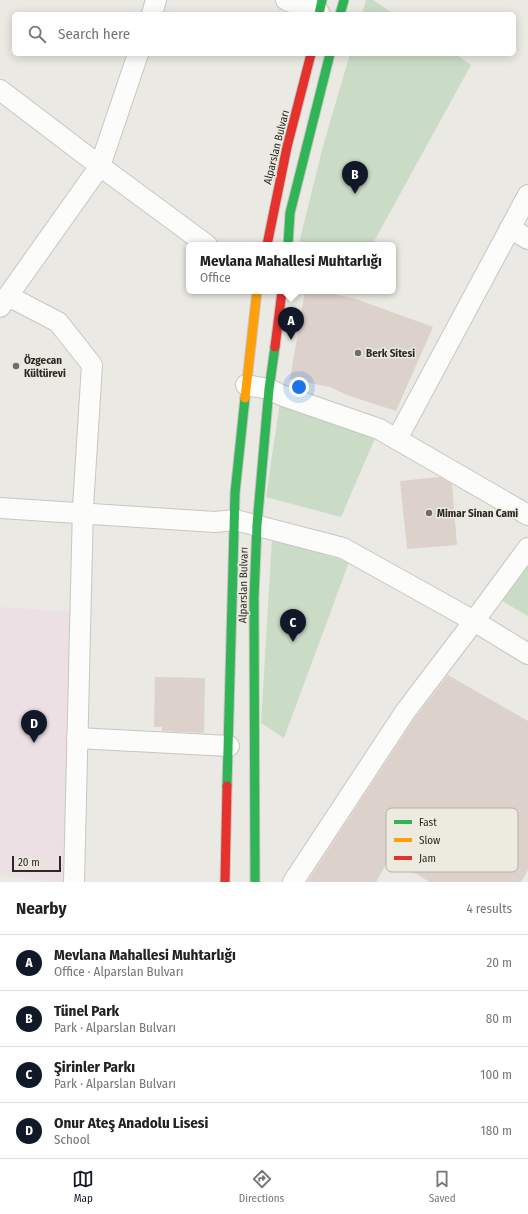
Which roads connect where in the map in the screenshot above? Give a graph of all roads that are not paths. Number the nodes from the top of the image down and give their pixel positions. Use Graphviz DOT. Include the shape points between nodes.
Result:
graph roads {
  1 [pos="156,0"];
  2 [pos="286,0"];
  3 [pos="344,0"];
  4 [pos="320,9"];
  5 [pos="153,12"];
  6 [pos="341,12"];
  7 [pos="137,56"];
  8 [pos="311,56"];
  9 [pos="329,56"];
  10 [pos="0,90"];
  11 [pos="100,166"];
  12 [pos="528,195"];
  13 [pos="510,228"];
  14 [pos="528,240"];
  15 [pos="203,242"];
  16 [pos="268,242"];
  17 [pos="288,242"];
  18 [pos="257,294"];
  19 [pos="282,294"];
  20 [pos="4,302"];
  21 [pos="246,385"];
  22 [pos="269,389"];
  23 [pos="397,440"];
  24 [pos="0,508"];
  25 [pos="83,514"];
  26 [pos="528,515"];
  27 [pos="235,520"];
  28 [pos="257,525"];
  29 [pos="528,548"];
  30 [pos="474,622"];
  31 [pos="528,654"];
  32 [pos="77,738"];
  33 [pos="229,746"];
  34 [pos="74,882"];
  35 [pos="225,882"];
  36 [pos="255,882"];
  37 [pos="293,882"];
  1 -- 5 [label="street"];
  2 -- 4 [label="street"];
  3 -- 6 [label="main road"];
  7 -- 11 [label="street"];
  8 -- 16 [label="main road, Alparslan Bulvarı" via="287,147"];
  9 -- 17 [label="main road" via="290,213"];
  10 -- 11 [label="street"];
  11 -- 15 [label="street"];
  11 -- 20 [label="street"];
  12 -- 13 [label="street"];
  13 -- 14 [label="street"];
  13 -- 23 [label="street"];
  18 -- 21 [label="main road, Alparslan Bulvarı"];
  19 -- 22 [label="main road, Alparslan Bulvarı"];
  20 -- 25 [label="street" via="58,322 92,365"];
  21 -- 22 [label="street"];
  21 -- 27 [label="main road, Alparslan Bulvarı" via="235,493"];
  22 -- 23 [label="street" via="379,428"];
  22 -- 28 [label="main road, Alparslan Bulvarı"];
  23 -- 26 [label="street"];
  24 -- 25 [label="street"];
  25 -- 27 [label="street" via="215,522"];
  25 -- 32 [label="street"];
  27 -- 28 [label="street"];
  27 -- 33 [label="main road, Alparslan Bulvarı"];
  28 -- 30 [label="street" via="344,548"];
  28 -- 36 [label="main road, Alparslan Bulvarı" via="254,598"];
  29 -- 30 [label="street"];
  30 -- 31 [label="street"];
  30 -- 37 [label="street" via="405,712"];
  32 -- 33 [label="street"];
  32 -- 34 [label="street"];
  33 -- 35 [label="main road, Alparslan Bulvarı"];
}
